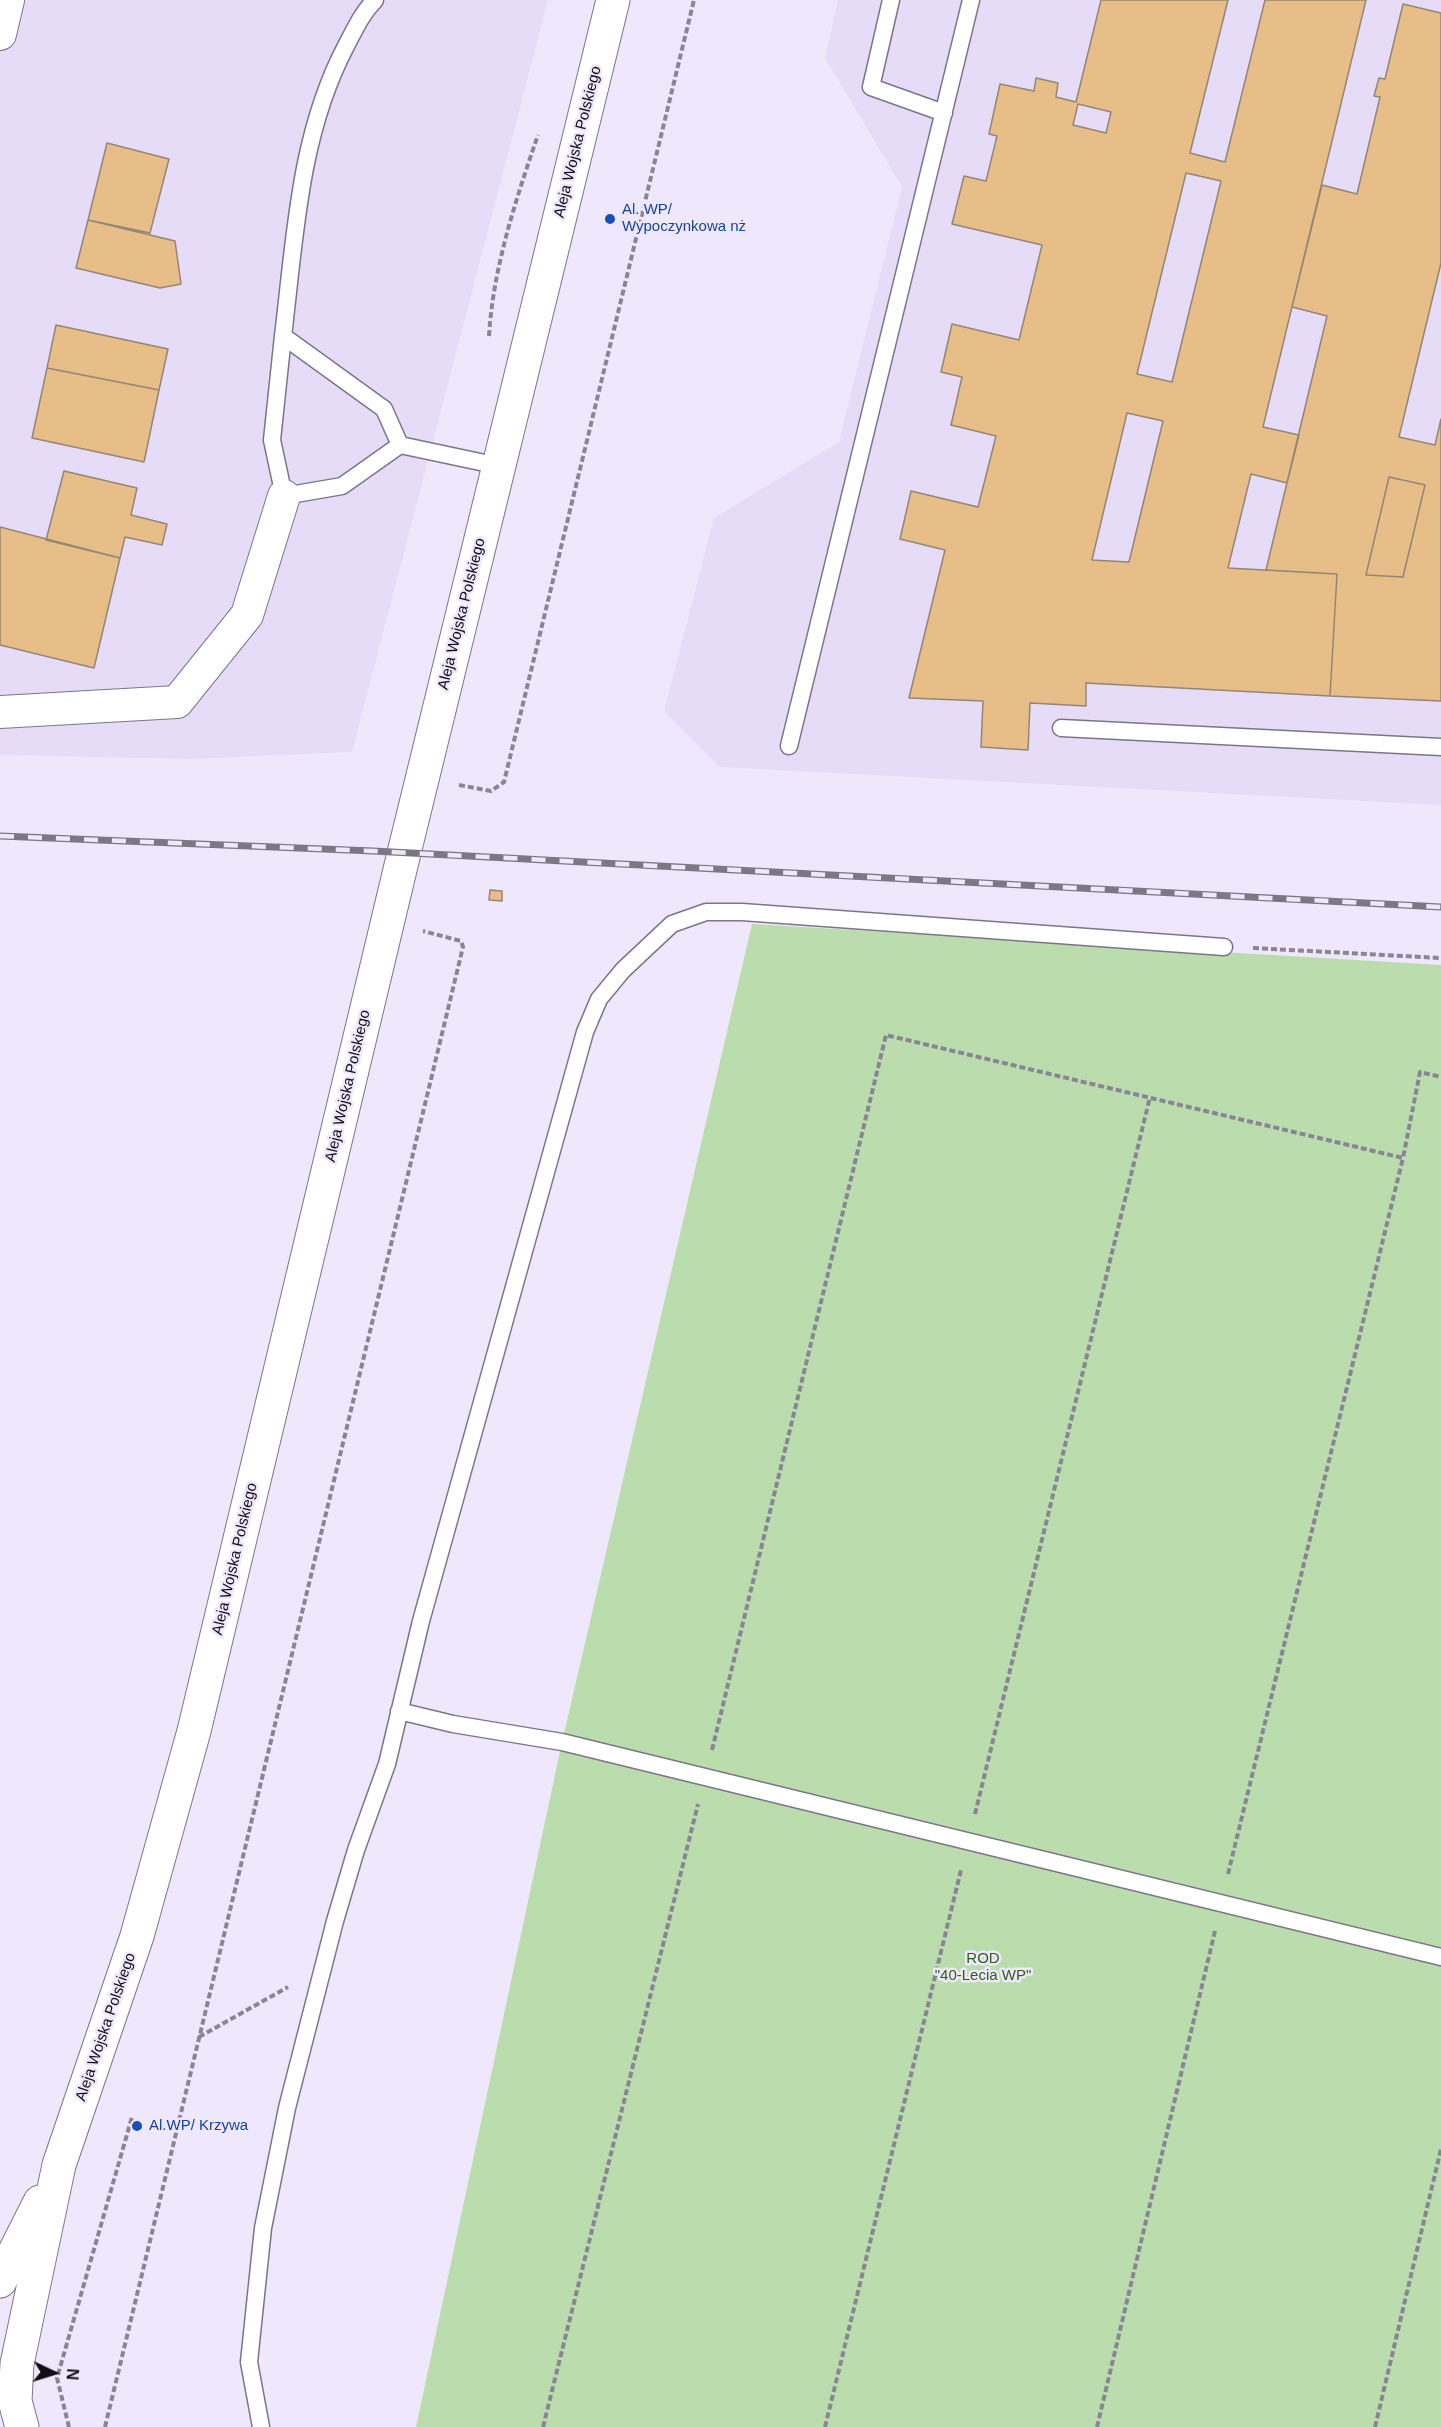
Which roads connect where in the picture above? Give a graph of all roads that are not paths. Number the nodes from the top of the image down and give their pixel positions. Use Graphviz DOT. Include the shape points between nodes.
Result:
graph roads {
  1 [pos="8,0"];
  2 [pos="375,0"];
  3 [pos="613,0"];
  4 [pos="891,0"];
  5 [pos="971,0"];
  6 [pos="0,34"];
  7 [pos="944,113"];
  8 [pos="283,336"];
  9 [pos="400,445"];
  10 [pos="499,466"];
  11 [pos="284,496"];
  12 [pos="0,712"];
  13 [pos="1061,728"];
  14 [pos="789,746"];
  15 [pos="1441,747"];
  16 [pos="1224,947"];
  17 [pos="399,1711"];
  18 [pos="1441,1957"];
  19 [pos="58,2165"];
  20 [pos="0,2281"];
  21 [pos="0,2420"];
  22 [pos="8,2427"];
  23 [pos="22,2427"];
  24 [pos="261,2427"];
  1 -- 6 [label="street"];
  2 -- 8 [label="lane" via="364,11 329,78 303,172"];
  3 -- 10 [label="main road, Aleja Wojska Polskiego"];
  4 -- 7 [label="lane" via="871,87"];
  5 -- 7 [label="lane"];
  7 -- 14 [label="lane"];
  8 -- 9 [label="lane" via="384,409"];
  8 -- 11 [label="lane" via="272,440"];
  9 -- 10 [label="lane"];
  9 -- 11 [label="lane" via="342,486"];
  10 -- 19 [label="main road, Aleja Wojska Polskiego" via="194,1731 138,1936"];
  11 -- 12 [label="street" via="247,615 177,702"];
  13 -- 15 [label="lane"];
  16 -- 17 [label="lane" via="742,912 706,912 672,924 623,970 600,999 585,1032"];
  17 -- 18 [label="lane" via="562,1742"];
  17 -- 24 [label="lane" via="387,1764 356,1850 323,1968 287,2108 263,2228 249,2362"];
  19 -- 20 [label="main road, Aleja Wojska Polskiego"];
  19 -- 23 [label="main road, Aleja Wojska Polskiego" via="17,2364 15,2401"];
  21 -- 22 [label="main road"];
}
